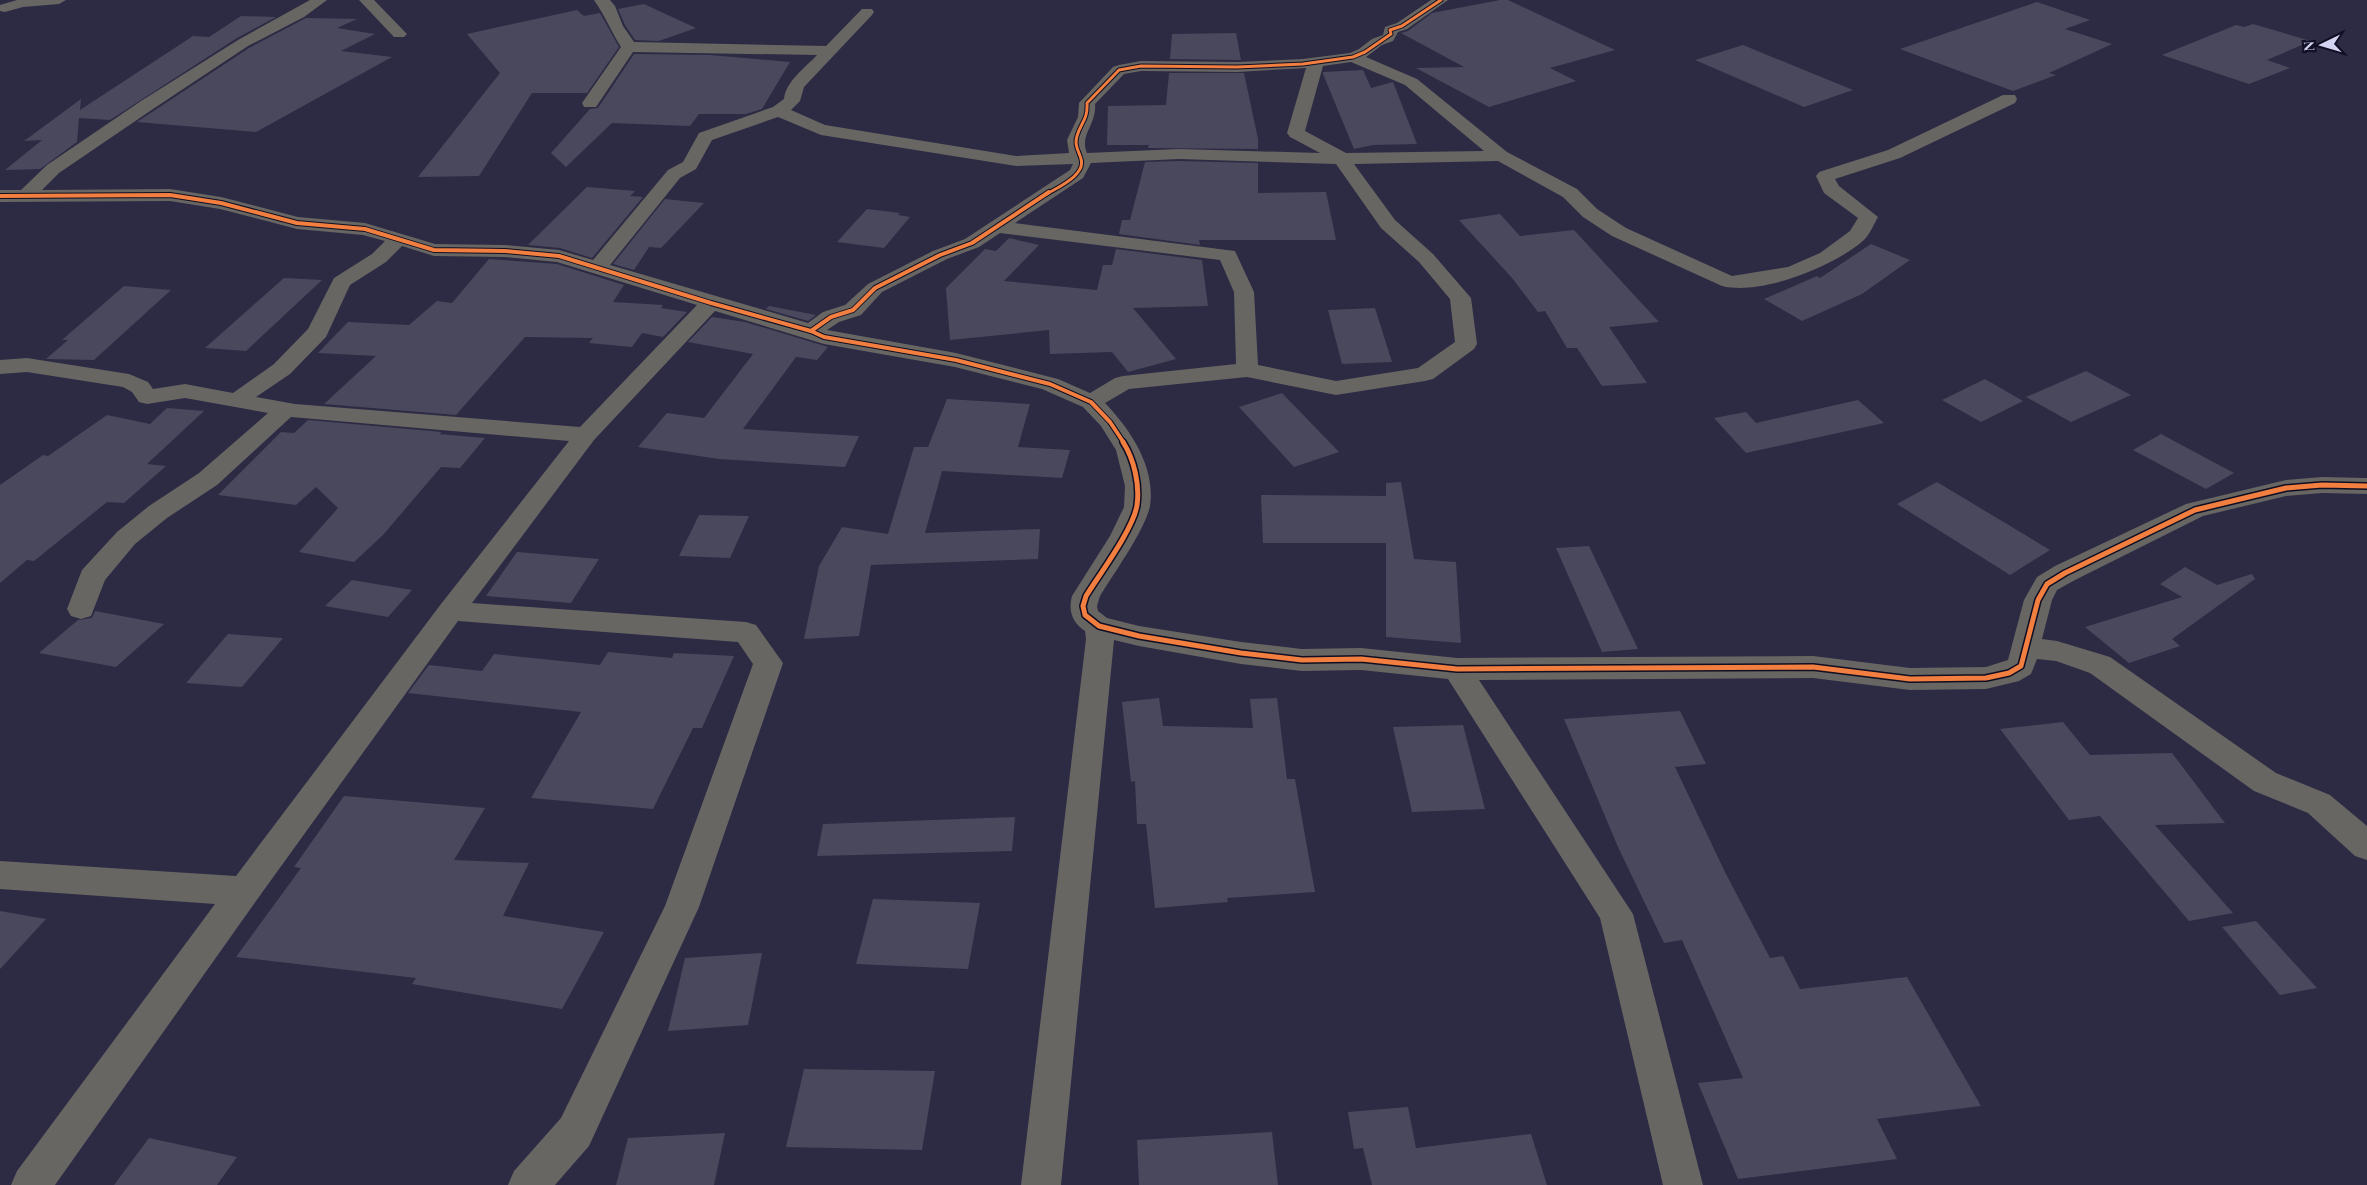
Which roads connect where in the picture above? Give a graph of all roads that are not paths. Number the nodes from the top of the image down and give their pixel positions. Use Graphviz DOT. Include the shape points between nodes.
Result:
graph roads {
  1 [pos="59,0"];
  2 [pos="320,0"];
  3 [pos="366,0"];
  4 [pos="601,0"];
  5 [pos="1441,0"];
  6 [pos="4,7"];
  7 [pos="867,12"];
  8 [pos="399,34"];
  9 [pos="630,47"];
  10 [pos="830,50"];
  11 [pos="1353,57"];
  12 [pos="1316,62"];
  13 [pos="2009,99"];
  14 [pos="590,103"];
  15 [pos="779,111"];
  16 [pos="1501,156"];
  17 [pos="1340,158"];
  18 [pos="1082,160"];
  19 [pos="9,197"];
  20 [pos="997,227"];
  21 [pos="397,240"];
  22 [pos="598,267"];
  23 [pos="711,304"];
  24 [pos="811,331"];
  25 [pos="0,367"];
  26 [pos="1247,370"];
  27 [pos="240,402"];
  28 [pos="1091,402"];
  29 [pos="285,410"];
  30 [pos="586,435"];
  31 [pos="2367,486"];
  32 [pos="81,609"];
  33 [pos="451,611"];
  34 [pos="1099,626"];
  35 [pos="2026,647"];
  36 [pos="1457,669"];
  37 [pos="2367,846"];
  38 [pos="0,874"];
  39 [pos="244,891"];
  40 [pos="31,1185"];
  41 [pos="528,1185"];
  42 [pos="1041,1185"];
  43 [pos="1683,1185"];
  1 -- 6 [label="street"];
  2 -- 19 [label="street" via="243,43"];
  3 -- 8 [label="street"];
  4 -- 9 [label="street" via="608,6 615,26"];
  5 -- 11 [label="street" via="1402,26 1390,30 1388,38"];
  7 -- 10 [label="street"];
  9 -- 10 [label="street"];
  9 -- 14 [label="street"];
  10 -- 15 [label="street" via="798,84 793,91 792,102"];
  11 -- 12 [label="street"];
  11 -- 16 [label="street" via="1411,82"];
  12 -- 17 [label="street" via="1296,133"];
  12 -- 18 [label="street" via="1237,67 1141,66 1119,70 1087,103 1089,117 1076,140"];
  13 -- 16 [label="street" via="1894,154 1826,176 1831,189 1868,218 1858,235 1827,256 1794,272 1759,280 1729,282 1668,256 1619,232 1590,213 1570,193"];
  15 -- 18 [label="street" via="820,130 908,145 1016,161"];
  15 -- 22 [label="street" via="705,138 690,165 674,174"];
  16 -- 17 [label="street"];
  17 -- 18 [label="street" via="1179,154"];
  17 -- 26 [label="street" via="1388,224 1426,258 1460,298 1466,344 1425,374 1336,388"];
  18 -- 20 [label="street" via="1083,165 1070,180"];
  19 -- 21 [label="street" via="170,195 221,203 297,223 365,229"];
  20 -- 24 [label="street" via="972,244 940,255 875,288 853,310 831,317"];
  20 -- 26 [label="street" via="1228,255 1244,292"];
  21 -- 22 [label="street" via="434,250 540,253"];
  21 -- 27 [label="street" via="379,258 341,282 318,332 282,369 242,396"];
  22 -- 23 [label="street"];
  23 -- 24 [label="street"];
  23 -- 30 [label="street"];
  24 -- 28 [label="street" via="956,360 1050,384"];
  25 -- 27 [label="street" via="27,365 129,381 140,387 146,397 185,391"];
  26 -- 28 [label="street" via="1123,383"];
  27 -- 29 [label="street"];
  28 -- 34 [label="street" via="1110,422 1128,450 1138,486 1137,507 1127,530 1083,606 1086,615"];
  29 -- 30 [label="street"];
  29 -- 32 [label="street" via="208,479 126,538 92,577"];
  30 -- 33 [label="street"];
  31 -- 35 [label="street" via="2286,488 2195,510 2046,584 2038,600"];
  33 -- 39 [label="street"];
  33 -- 41 [label="street" via="746,632 768,663 682,907 575,1132"];
  34 -- 36 [label="street" via="1139,636 1270,657 1361,659"];
  34 -- 42 [label="street"];
  35 -- 36 [label="street" via="2021,666 1986,678 1910,679 1813,667"];
  35 -- 37 [label="street" via="2057,651 2100,664 2265,782 2319,804"];
  36 -- 43 [label="street" via="1616,914"];
  38 -- 39 [label="street"];
  39 -- 40 [label="street"];
}
